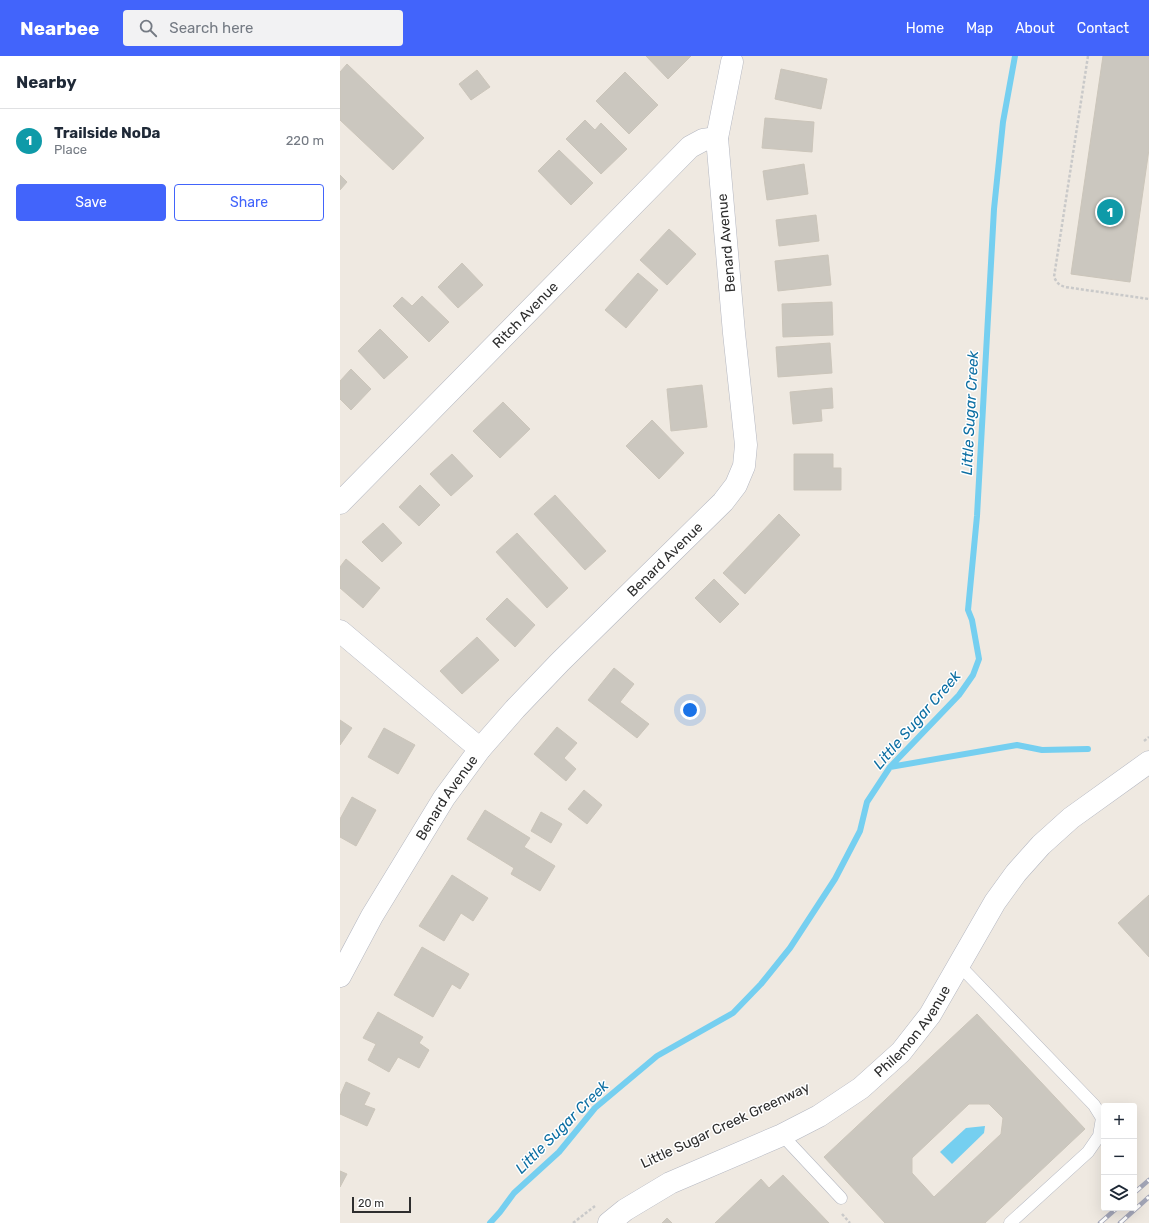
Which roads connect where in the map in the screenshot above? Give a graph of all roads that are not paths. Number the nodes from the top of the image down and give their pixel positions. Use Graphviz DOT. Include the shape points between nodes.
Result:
graph roads {
  1 [pos="732,62"];
  2 [pos="717,138"];
  3 [pos="340,502"];
  4 [pos="340,631"];
  5 [pos="480,749"];
  6 [pos="1149,762"];
  7 [pos="959,965"];
  8 [pos="340,976"];
  9 [pos="782,1135"];
  10 [pos="841,1198"];
  11 [pos="609,1223"];
  12 [pos="1010,1223"];
  1 -- 2 [label="street, Benard Avenue"];
  2 -- 3 [label="street, Ritch Avenue" via="702,140 690,147"];
  2 -- 5 [label="street, Benard Avenue" via="746,445 744,466 736,485 723,502 560,662"];
  4 -- 5 [label="street"];
  5 -- 8 [label="street, Benard Avenue" via="444,798 372,916"];
  6 -- 7 [label="street, Philemon Avenue" via="1071,818 1041,845 995,902"];
  7 -- 9 [label="street, Philemon Avenue" via="930,1015 901,1052 861,1088 819,1116"];
  7 -- 12 [label="lane" via="1094,1104 1102,1118 1099,1136 1088,1152"];
  9 -- 10 [label="lane"];
  9 -- 11 [label="street, Philemon Avenue" via="670,1183 625,1210"];
}
